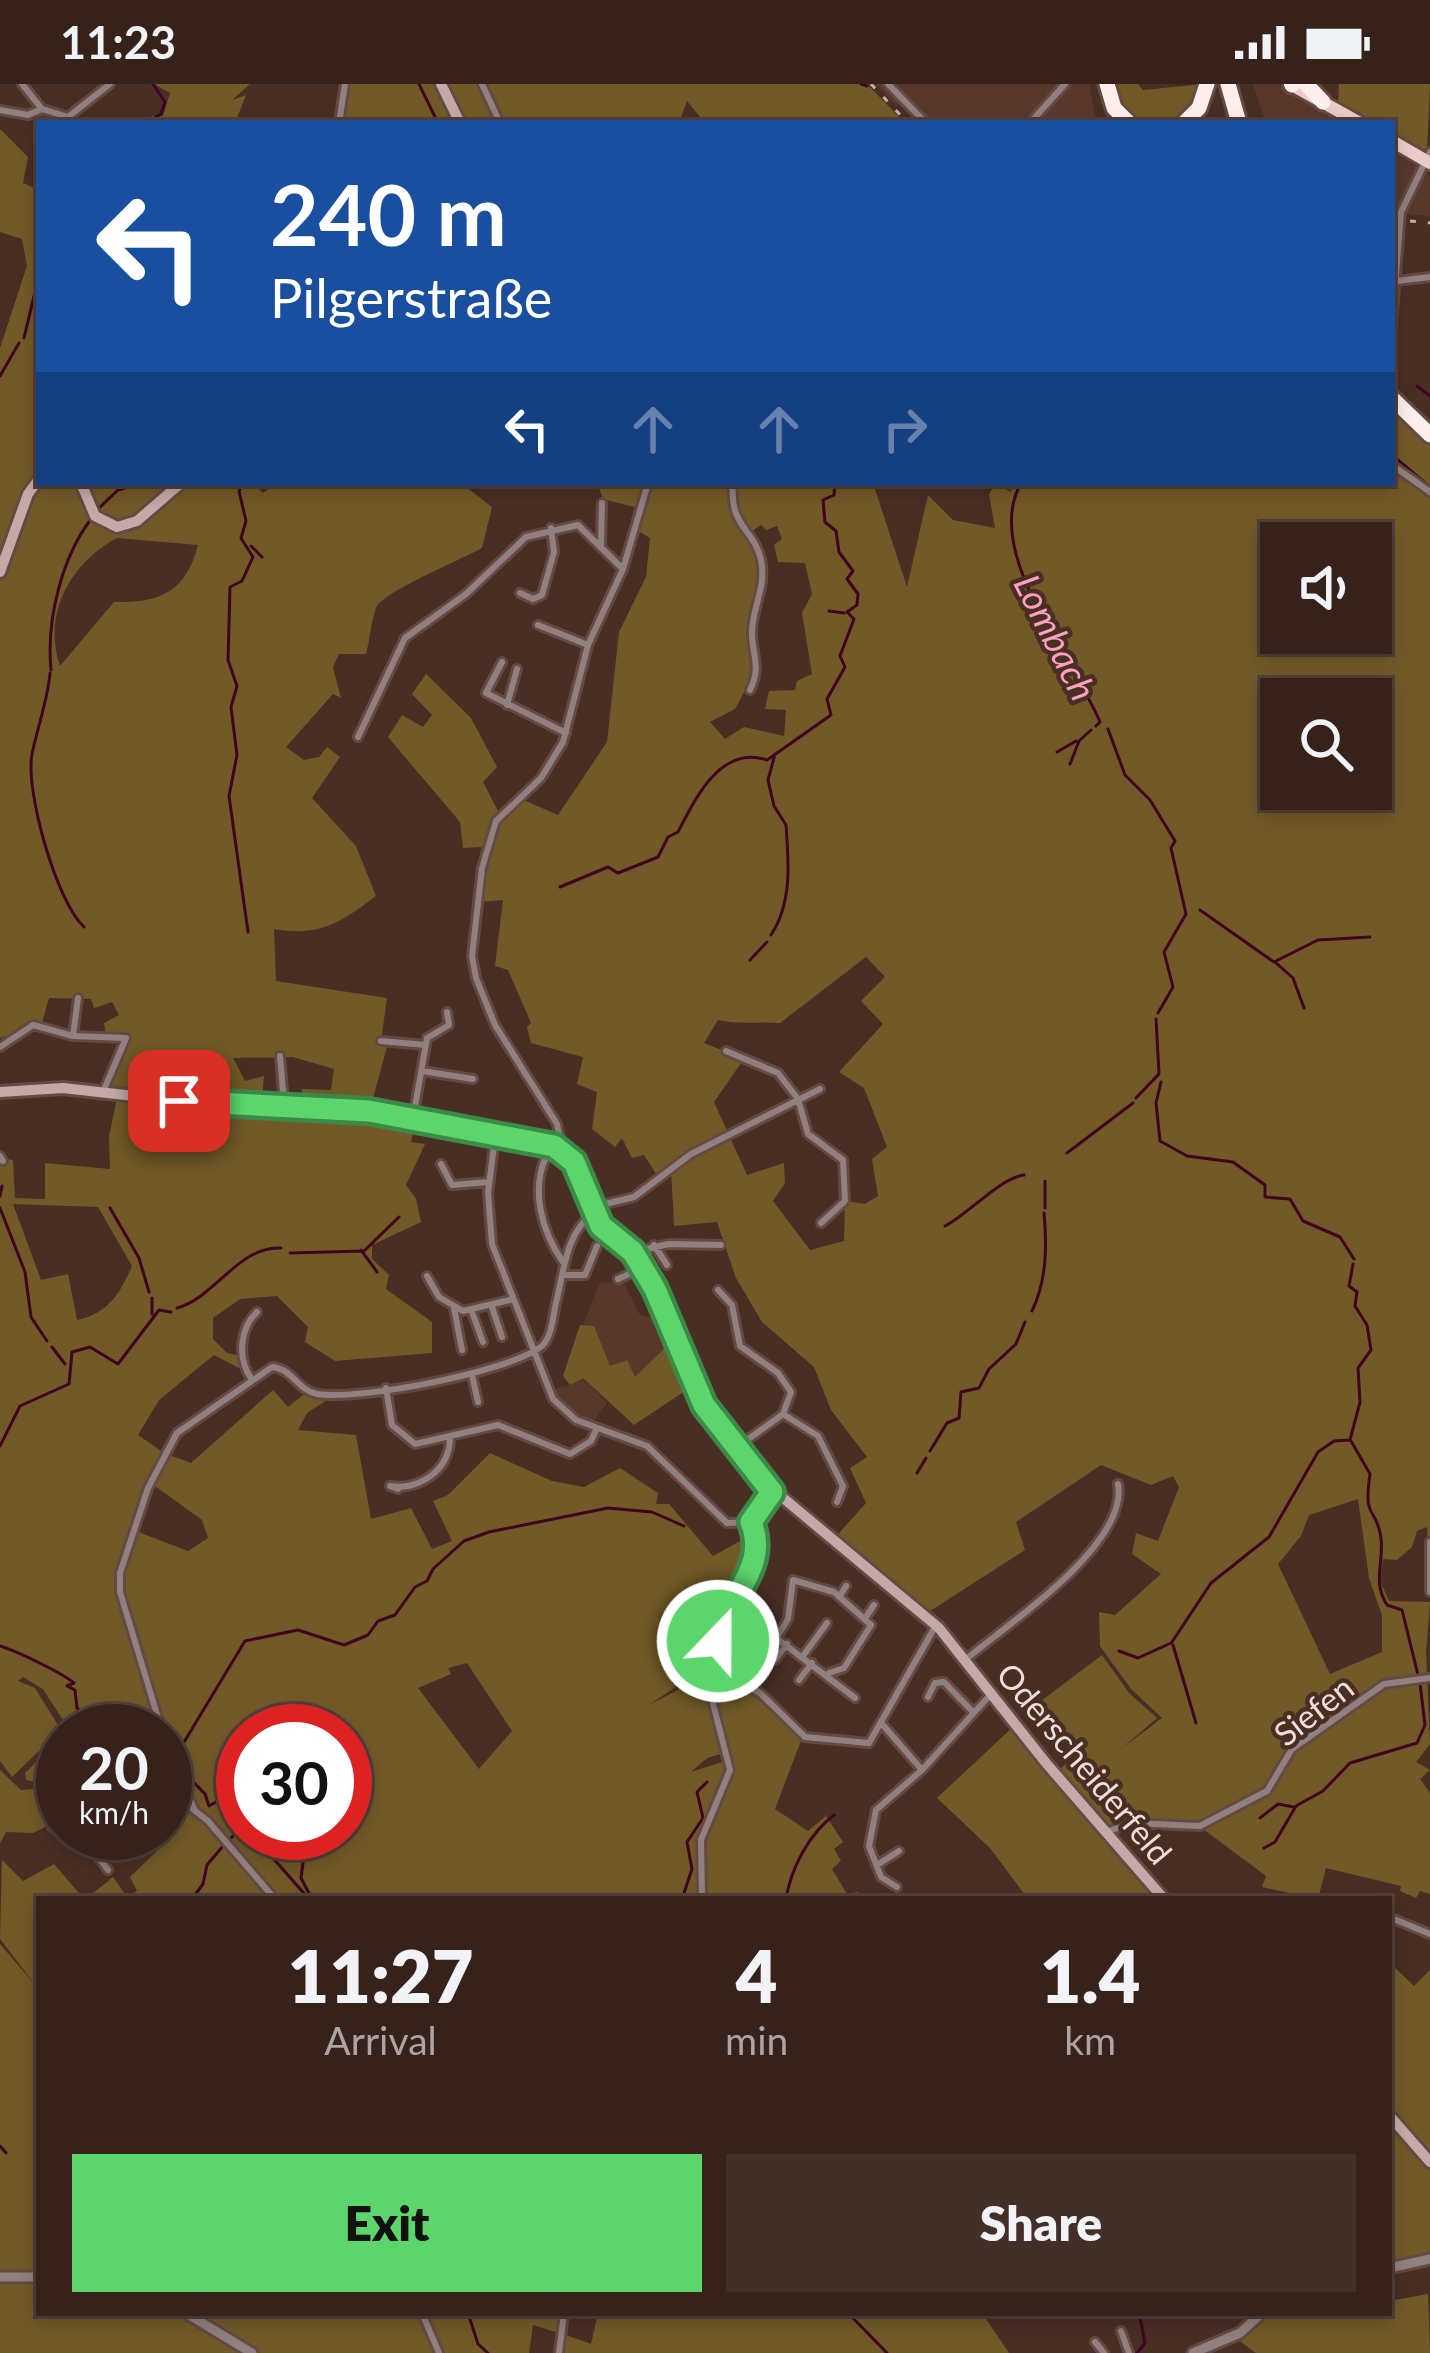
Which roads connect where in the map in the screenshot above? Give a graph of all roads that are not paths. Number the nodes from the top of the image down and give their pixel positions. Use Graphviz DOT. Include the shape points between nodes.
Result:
graph roads {
  1 [pos="22,84"];
  2 [pos="110,84"];
  3 [pos="345,84"];
  4 [pos="441,84"];
  5 [pos="482,84"];
  6 [pos="887,84"];
  7 [pos="1065,84"];
  8 [pos="1103,84"];
  9 [pos="1207,84"];
  10 [pos="1223,84"];
  11 [pos="1292,84"];
  12 [pos="1306,84"];
  13 [pos="1323,102"];
  14 [pos="42,109"];
  15 [pos="0,110"];
  16 [pos="339,120"];
  17 [pos="459,120"];
  18 [pos="499,120"];
  19 [pos="923,120"];
  20 [pos="1033,120"];
  21 [pos="1113,120"];
  22 [pos="1127,120"];
  23 [pos="1187,120"];
  24 [pos="1229,120"];
  25 [pos="1238,120"];
  26 [pos="1355,120"];
  27 [pos="1395,142"];
  28 [pos="1429,158"];
  29 [pos="1397,276"];
  30 [pos="1430,277"];
  31 [pos="1395,295"];
  32 [pos="1395,387"];
  33 [pos="1395,401"];
  34 [pos="1430,421"];
  35 [pos="1430,435"];
  36 [pos="1395,467"];
  37 [pos="36,483"];
  38 [pos="82,486"];
  39 [pos="178,486"];
  40 [pos="647,486"];
  41 [pos="733,486"];
  42 [pos="1430,492"];
  43 [pos="602,503"];
  44 [pos="551,528"];
  45 [pos="601,544"];
  46 [pos="622,569"];
  47 [pos="0,572"];
  48 [pos="520,593"];
  49 [pos="538,625"];
  50 [pos="588,645"];
  51 [pos="502,662"];
  52 [pos="517,669"];
  53 [pos="750,690"];
  54 [pos="507,705"];
  55 [pos="566,733"];
  56 [pos="358,737"];
  57 [pos="78,998"];
  58 [pos="447,1012"];
  59 [pos="73,1036"];
  60 [pos="381,1041"];
  61 [pos="1,1043"];
  62 [pos="426,1045"];
  63 [pos="726,1052"];
  64 [pos="280,1057"];
  65 [pos="422,1071"];
  66 [pos="472,1079"];
  67 [pos="820,1089"];
  68 [pos="0,1092"];
  69 [pos="103,1093"];
  70 [pos="799,1100"];
  71 [pos="284,1103"];
  72 [pos="413,1118"];
  73 [pos="496,1134"];
  74 [pos="562,1148"];
  75 [pos="546,1156"];
  76 [pos="441,1164"];
  77 [pos="489,1182"];
  78 [pos="594,1209"];
  79 [pos="821,1223"];
  80 [pos="654,1245"];
  81 [pos="597,1246"];
  82 [pos="721,1246"];
  83 [pos="633,1252"];
  84 [pos="565,1265"];
  85 [pos="667,1265"];
  86 [pos="643,1268"];
  87 [pos="563,1275"];
  88 [pos="427,1276"];
  89 [pos="618,1279"];
  90 [pos="718,1290"];
  91 [pos="511,1300"];
  92 [pos="492,1307"];
  93 [pos="454,1308"];
  94 [pos="257,1312"];
  95 [pos="472,1312"];
  96 [pos="502,1337"];
  97 [pos="483,1342"];
  98 [pos="462,1350"];
  99 [pos="531,1351"];
  100 [pos="472,1375"];
  101 [pos="251,1378"];
  102 [pos="386,1388"];
  103 [pos="478,1402"];
  104 [pos="783,1414"];
  105 [pos="597,1428"];
  106 [pos="450,1437"];
  107 [pos="736,1448"];
  108 [pos="1118,1484"];
  109 [pos="398,1489"];
  110 [pos="772,1492"];
  111 [pos="838,1502"];
  112 [pos="751,1522"];
  113 [pos="1430,1542"];
  114 [pos="846,1586"];
  115 [pos="1430,1592"];
  116 [pos="839,1597"];
  117 [pos="874,1606"];
  118 [pos="723,1613"];
  119 [pos="866,1617"];
  120 [pos="827,1623"];
  121 [pos="936,1624"];
  122 [pos="777,1637"];
  123 [pos="787,1645"];
  124 [pos="803,1656"];
  125 [pos="775,1660"];
  126 [pos="965,1660"];
  127 [pos="812,1663"];
  128 [pos="713,1670"];
  129 [pos="829,1673"];
  130 [pos="1430,1678"];
  131 [pos="799,1680"];
  132 [pos="991,1694"];
  133 [pos="928,1696"];
  134 [pos="855,1698"];
  135 [pos="154,1704"];
  136 [pos="973,1712"];
  137 [pos="883,1725"];
  138 [pos="922,1770"];
  139 [pos="192,1803"];
  140 [pos="192,1808"];
  141 [pos="195,1810"];
  142 [pos="1106,1832"];
  143 [pos="898,1851"];
  144 [pos="100,1860"];
  145 [pos="875,1866"];
  146 [pos="108,1870"];
  147 [pos="897,1887"];
  148 [pos="272,1896"];
  149 [pos="702,1896"];
  150 [pos="1161,1896"];
  151 [pos="1392,1918"];
  152 [pos="1430,1934"];
  153 [pos="1392,2118"];
  154 [pos="1430,2162"];
  155 [pos="1430,2259"];
  156 [pos="1392,2267"];
  157 [pos="0,2277"];
  158 [pos="36,2277"];
  159 [pos="191,2316"];
  160 [pos="423,2316"];
  161 [pos="564,2316"];
  162 [pos="1258,2316"];
  163 [pos="1121,2331"];
  164 [pos="1095,2342"];
  165 [pos="252,2353"];
  166 [pos="439,2353"];
  167 [pos="559,2353"];
  168 [pos="1104,2353"];
  169 [pos="1129,2353"];
  170 [pos="1193,2353"];
  1 -- 14 [label="street"];
  2 -- 14 [label="street" via="68,117"];
  3 -- 16 [label="street"];
  4 -- 17 [label="main road"];
  5 -- 18 [label="street"];
  6 -- 19 [label="street"];
  7 -- 20 [label="street"];
  8 -- 21 [label="highway"];
  8 -- 22 [label="highway"];
  9 -- 23 [label="highway"];
  10 -- 24 [label="highway"];
  10 -- 25 [label="highway"];
  11 -- 13 [label="main road"];
  12 -- 13 [label="highway"];
  13 -- 26 [label="main road"];
  14 -- 15 [label="street"];
  27 -- 28 [label="main road"];
  28 -- 29 [label="street" via="1401,212"];
  29 -- 30 [label="street"];
  29 -- 31 [label="street"];
  32 -- 34 [label="highway"];
  33 -- 35 [label="highway"];
  36 -- 42 [label="street"];
  37 -- 47 [label="main road"];
  38 -- 39 [label="main road" via="95,516 117,527 137,521"];
  40 -- 46 [label="street"];
  41 -- 53 [label="street" via="736,520 762,567 752,635 758,671"];
  43 -- 45 [label="street"];
  44 -- 45 [label="street" via="573,524"];
  44 -- 48 [label="street" via="542,595"];
  44 -- 56 [label="street" via="526,537 405,638"];
  45 -- 46 [label="street"];
  46 -- 50 [label="street"];
  49 -- 50 [label="street"];
  50 -- 55 [label="street"];
  51 -- 54 [label="street" via="486,693"];
  52 -- 54 [label="street"];
  54 -- 55 [label="street"];
  55 -- 74 [label="street" via="541,778 488,838 472,956 495,1024 557,1124"];
  57 -- 59 [label="street"];
  58 -- 62 [label="street" via="449,1024 429,1034"];
  59 -- 61 [label="street" via="36,1025"];
  59 -- 69 [label="street" via="126,1038"];
  60 -- 62 [label="street"];
  62 -- 65 [label="street"];
  63 -- 70 [label="street" via="778,1072"];
  64 -- 71 [label="street"];
  65 -- 66 [label="street"];
  65 -- 72 [label="street"];
  67 -- 70 [label="street"];
  68 -- 69 [label="main road"];
  69 -- 71 [label="main road"];
  70 -- 78 [label="street" via="691,1154 637,1195"];
  70 -- 79 [label="street" via="808,1134 844,1163 845,1202"];
  71 -- 72 [label="main road"];
  72 -- 73 [label="main road"];
  73 -- 74 [label="main road"];
  73 -- 77 [label="street"];
  74 -- 78 [label="main road, Oderscheiderfeld"];
  75 -- 84 [label="street" via="536,1191"];
  76 -- 77 [label="street" via="452,1185"];
  77 -- 91 [label="street" via="492,1244"];
  78 -- 83 [label="main road, Oderscheiderfeld" via="602,1228"];
  78 -- 84 [label="street"];
  80 -- 82 [label="street"];
  80 -- 83 [label="street"];
  80 -- 85 [label="street"];
  81 -- 87 [label="street" via="587,1272"];
  83 -- 86 [label="main road, Oderscheiderfeld"];
  84 -- 87 [label="street"];
  86 -- 89 [label="street"];
  86 -- 107 [label="main road, Oderscheiderfeld" via="700,1397"];
  87 -- 99 [label="street" via="546,1341"];
  88 -- 93 [label="street"];
  90 -- 104 [label="street" via="732,1305 740,1346 790,1388"];
  91 -- 92 [label="street"];
  91 -- 99 [label="street"];
  92 -- 95 [label="street"];
  92 -- 96 [label="street"];
  93 -- 95 [label="street"];
  93 -- 98 [label="street"];
  94 -- 101 [label="street" via="243,1344"];
  95 -- 97 [label="street"];
  99 -- 100 [label="street"];
  99 -- 105 [label="street" via="557,1406"];
  100 -- 102 [label="street"];
  100 -- 103 [label="street"];
  101 -- 102 [label="street" via="275,1366 314,1393"];
  101 -- 135 [label="street" via="169,1443 120,1573"];
  102 -- 106 [label="street" via="402,1438 423,1445"];
  104 -- 107 [label="street"];
  104 -- 111 [label="street" via="821,1440 843,1486"];
  105 -- 106 [label="street" via="570,1454 505,1426"];
  105 -- 112 [label="street" via="647,1446 727,1522"];
  106 -- 109 [label="street" via="439,1470"];
  107 -- 110 [label="main road, Oderscheiderfeld"];
  108 -- 126 [label="street, Oderscheiderfeld" via="1114,1511 1081,1564"];
  110 -- 112 [label="street"];
  110 -- 121 [label="main road, Oderscheiderfeld"];
  112 -- 118 [label="street" via="755,1564"];
  113 -- 115 [label="street"];
  114 -- 116 [label="street"];
  116 -- 119 [label="street"];
  116 -- 122 [label="street" via="793,1580"];
  117 -- 119 [label="street"];
  118 -- 122 [label="street"];
  118 -- 128 [label="street"];
  119 -- 129 [label="street" via="872,1624 844,1668"];
  120 -- 124 [label="street"];
  121 -- 126 [label="main road, Oderscheiderfeld"];
  121 -- 137 [label="street"];
  122 -- 123 [label="street"];
  123 -- 124 [label="street"];
  123 -- 125 [label="street"];
  124 -- 127 [label="street"];
  126 -- 132 [label="main road, Oderscheiderfeld"];
  127 -- 129 [label="street"];
  127 -- 131 [label="street"];
  128 -- 137 [label="street" via="760,1693 805,1737 869,1743"];
  128 -- 149 [label="street" via="709,1701 730,1770 701,1840"];
  129 -- 134 [label="street"];
  130 -- 142 [label="street, Siefen" via="1384,1684 1292,1749 1262,1795 1200,1826 1132,1823"];
  132 -- 136 [label="street"];
  132 -- 142 [label="main road, Oderscheiderfeld"];
  133 -- 136 [label="street" via="944,1682"];
  136 -- 138 [label="street"];
  137 -- 138 [label="street"];
  138 -- 145 [label="street" via="876,1810 868,1835"];
  139 -- 141 [label="street"];
  140 -- 141 [label="street"];
  141 -- 148 [label="street"];
  142 -- 150 [label="main road, Oderscheiderfeld"];
  143 -- 145 [label="street"];
  144 -- 146 [label="street"];
  145 -- 147 [label="street"];
  151 -- 152 [label="street"];
  153 -- 154 [label="main road"];
  155 -- 156 [label="street"];
  157 -- 158 [label="street"];
  159 -- 165 [label="street"];
  160 -- 166 [label="street"];
  161 -- 167 [label="street"];
  162 -- 170 [label="street"];
  163 -- 169 [label="street"];
  164 -- 168 [label="street"];
}
